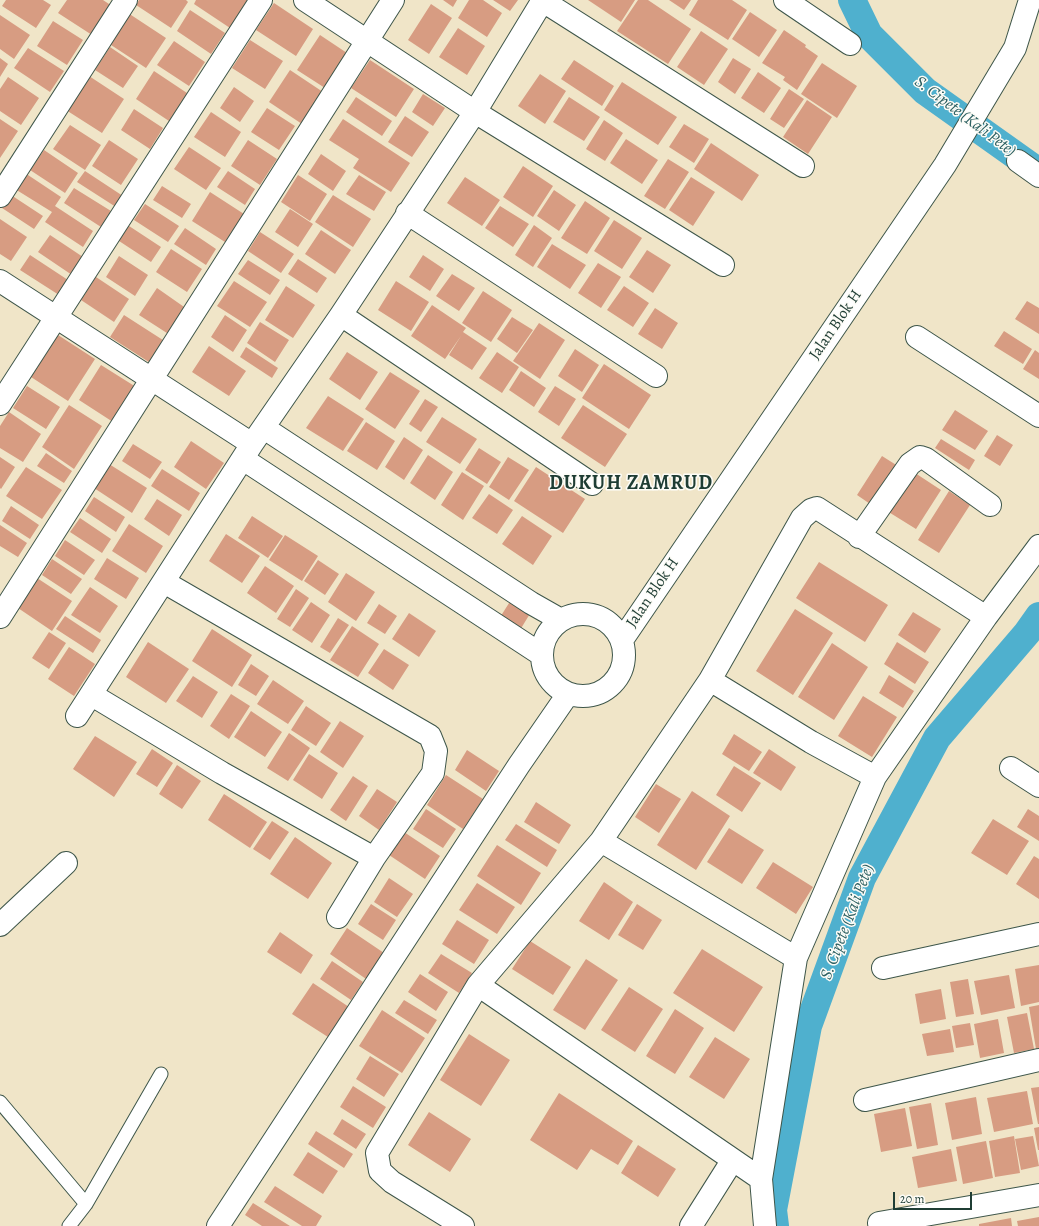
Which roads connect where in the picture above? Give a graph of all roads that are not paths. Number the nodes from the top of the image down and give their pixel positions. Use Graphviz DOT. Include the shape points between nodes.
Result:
graph roads {
  1 [pos="126,0"];
  2 [pos="261,0"];
  3 [pos="305,0"];
  4 [pos="393,0"];
  5 [pos="543,0"];
  6 [pos="785,0"];
  7 [pos="1030,0"];
  8 [pos="368,40"];
  9 [pos="850,44"];
  10 [pos="475,112"];
  11 [pos="1018,162"];
  12 [pos="803,166"];
  13 [pos="1039,176"];
  14 [pos="0,196"];
  15 [pos="407,213"];
  16 [pos="723,266"];
  17 [pos="0,280"];
  18 [pos="341,315"];
  19 [pos="56,317"];
  20 [pos="917,337"];
  21 [pos="656,376"];
  22 [pos="151,379"];
  23 [pos="0,404"];
  24 [pos="1039,416"];
  25 [pos="253,444"];
  26 [pos="592,484"];
  27 [pos="990,505"];
  28 [pos="859,537"];
  29 [pos="1039,546"];
  30 [pos="164,582"];
  31 [pos="0,617"];
  32 [pos="986,617"];
  33 [pos="561,620"];
  34 [pos="622,640"];
  35 [pos="542,655"];
  36 [pos="710,680"];
  37 [pos="568,694"];
  38 [pos="92,695"];
  39 [pos="77,716"];
  40 [pos="1011,768"];
  41 [pos="875,777"];
  42 [pos="1039,786"];
  43 [pos="601,841"];
  44 [pos="374,858"];
  45 [pos="66,863"];
  46 [pos="338,917"];
  47 [pos="0,924"];
  48 [pos="1039,934"];
  49 [pos="796,958"];
  50 [pos="883,968"];
  51 [pos="478,985"];
  52 [pos="1039,1060"];
  53 [pos="161,1074"];
  54 [pos="865,1100"];
  55 [pos="0,1102"];
  56 [pos="732,1161"];
  57 [pos="761,1179"];
  58 [pos="1039,1195"];
  59 [pos="86,1204"];
  60 [pos="879,1223"];
  61 [pos="69,1226"];
  62 [pos="218,1226"];
  63 [pos="463,1226"];
  64 [pos="690,1226"];
  65 [pos="765,1226"];
  1 -- 14 [label="street"];
  2 -- 19 [label="street"];
  3 -- 8 [label="street"];
  4 -- 8 [label="street"];
  5 -- 10 [label="street"];
  5 -- 12 [label="street"];
  6 -- 9 [label="street"];
  7 -- 34 [label="street, Jalan Blok H" via="1015,48 945,165"];
  8 -- 10 [label="street"];
  8 -- 22 [label="street"];
  10 -- 15 [label="street"];
  10 -- 16 [label="street"];
  11 -- 13 [label="street"];
  15 -- 18 [label="street"];
  15 -- 21 [label="street"];
  17 -- 19 [label="street"];
  18 -- 25 [label="street"];
  18 -- 26 [label="street"];
  19 -- 22 [label="street"];
  19 -- 23 [label="street"];
  20 -- 24 [label="street"];
  22 -- 25 [label="street"];
  22 -- 31 [label="street"];
  25 -- 30 [label="street"];
  25 -- 33 [label="street"];
  25 -- 35 [label="street"];
  27 -- 28 [label="street" via="920,457 910,464"];
  28 -- 32 [label="street"];
  28 -- 36 [label="street" via="817,508 802,518"];
  29 -- 32 [label="street"];
  30 -- 38 [label="street"];
  30 -- 44 [label="street" via="430,736 436,751 433,773"];
  32 -- 41 [label="street"];
  33 -- 34 [label="street" via="578,613 596,615 612,625"];
  33 -- 35 [label="street" via="547,635"];
  34 -- 37 [label="street" via="623,664 612,684 591,696"];
  35 -- 37 [label="street" via="543,667 548,678 557,688"];
  36 -- 41 [label="street" via="811,742"];
  36 -- 43 [label="street"];
  37 -- 62 [label="street"];
  38 -- 39 [label="street"];
  38 -- 44 [label="street" via="222,773"];
  40 -- 42 [label="street"];
  41 -- 49 [label="street"];
  43 -- 49 [label="street"];
  43 -- 51 [label="street"];
  44 -- 46 [label="street"];
  45 -- 47 [label="street"];
  48 -- 50 [label="street"];
  49 -- 57 [label="street"];
  51 -- 56 [label="street"];
  51 -- 63 [label="street" via="377,1153 380,1171 392,1182"];
  52 -- 54 [label="street"];
  53 -- 59 [label="lane"];
  55 -- 59 [label="lane"];
  56 -- 57 [label="street"];
  56 -- 64 [label="street"];
  57 -- 65 [label="street"];
  58 -- 60 [label="street"];
  59 -- 61 [label="lane"];
}
